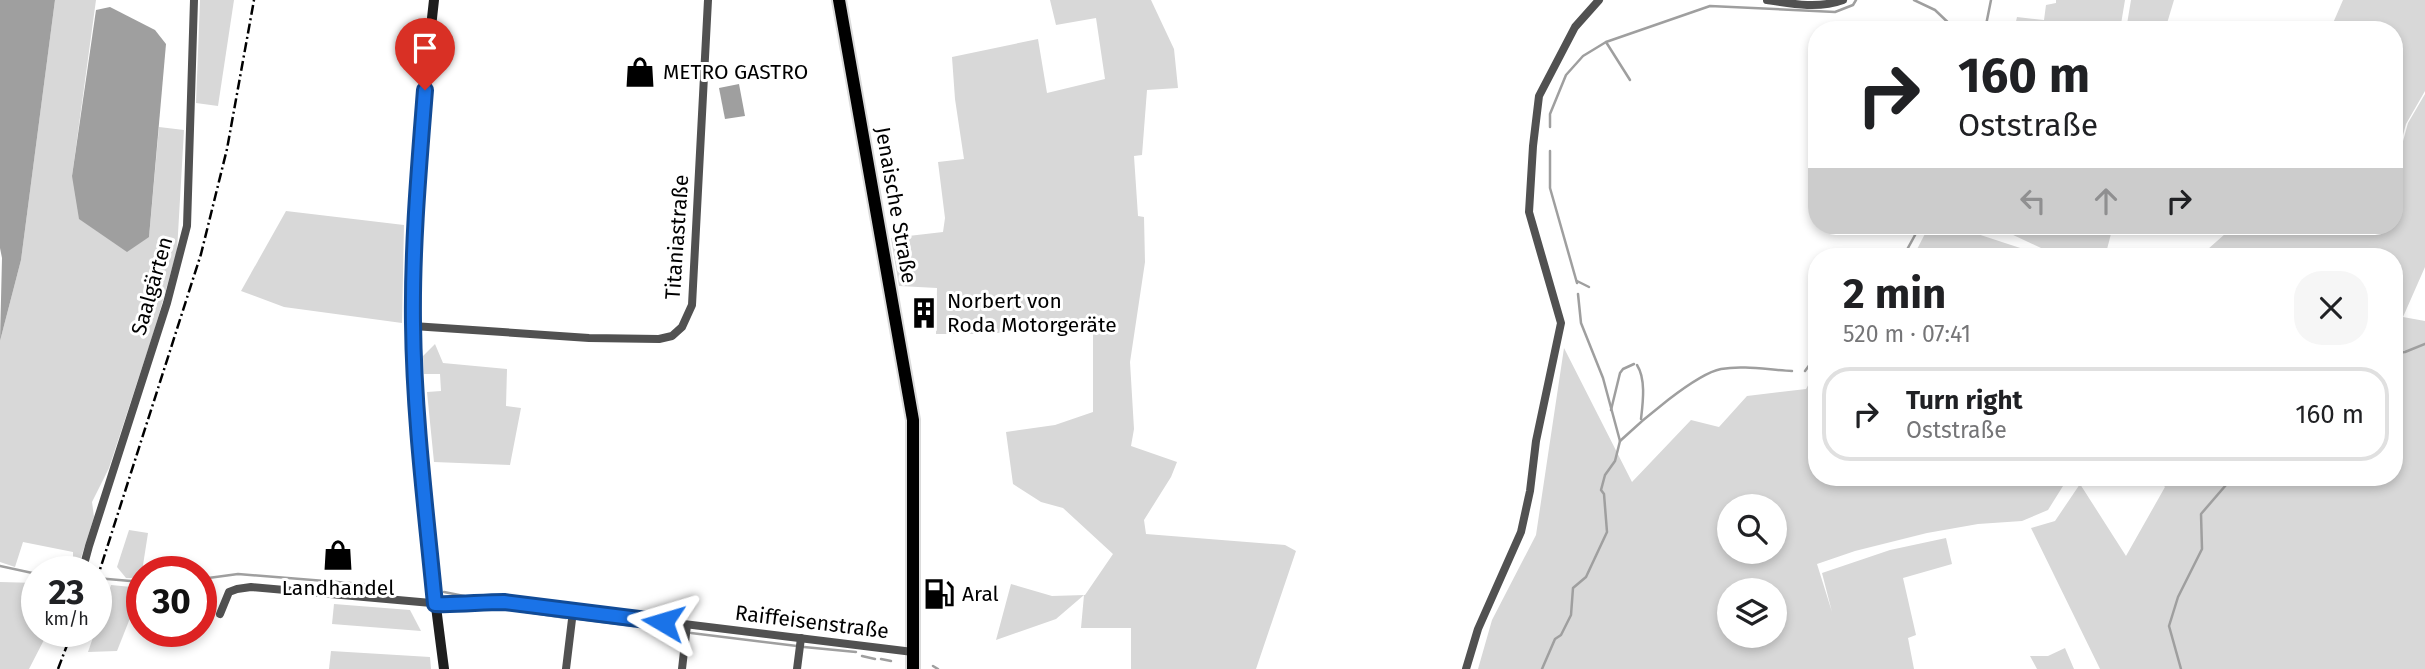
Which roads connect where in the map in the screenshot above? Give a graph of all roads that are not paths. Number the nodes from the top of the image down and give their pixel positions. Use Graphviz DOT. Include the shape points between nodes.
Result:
graph roads {
  1 [pos="194,0"];
  2 [pos="434,0"];
  3 [pos="708,0"];
  4 [pos="839,0"];
  5 [pos="1599,0"];
  6 [pos="1767,0"];
  7 [pos="1843,0"];
  8 [pos="413,326"];
  9 [pos="87,556"];
  10 [pos="435,604"];
  11 [pos="573,611"];
  12 [pos="220,614"];
  13 [pos="687,625"];
  14 [pos="801,638"];
  15 [pos="913,652"];
  16 [pos="444,669"];
  17 [pos="566,669"];
  18 [pos="682,669"];
  19 [pos="797,669"];
  20 [pos="913,669"];
  21 [pos="1466,669"];
  1 -- 9 [label="street, Saalgärten" via="187,226"];
  2 -- 8 [label="street"];
  3 -- 8 [label="street, Titaniastraße" via="692,305 682,327 659,339"];
  4 -- 15 [label="main road, Jenaische Straße" via="913,420"];
  5 -- 21 [label="street" via="1575,27 1539,96 1530,212 1561,323 1521,532 1478,629"];
  6 -- 7 [label="street" via="1816,5"];
  8 -- 10 [label="street"];
  10 -- 11 [label="street, Raiffeisenstraße" via="504,602"];
  10 -- 12 [label="street, Raiffeisenstraße" via="251,587 229,592"];
  10 -- 16 [label="street"];
  11 -- 13 [label="street, Raiffeisenstraße"];
  11 -- 17 [label="street"];
  13 -- 14 [label="street, Raiffeisenstraße"];
  13 -- 18 [label="street"];
  14 -- 15 [label="street, Raiffeisenstraße"];
  14 -- 19 [label="street"];
  15 -- 20 [label="main road, Jenaische Straße"];
}
